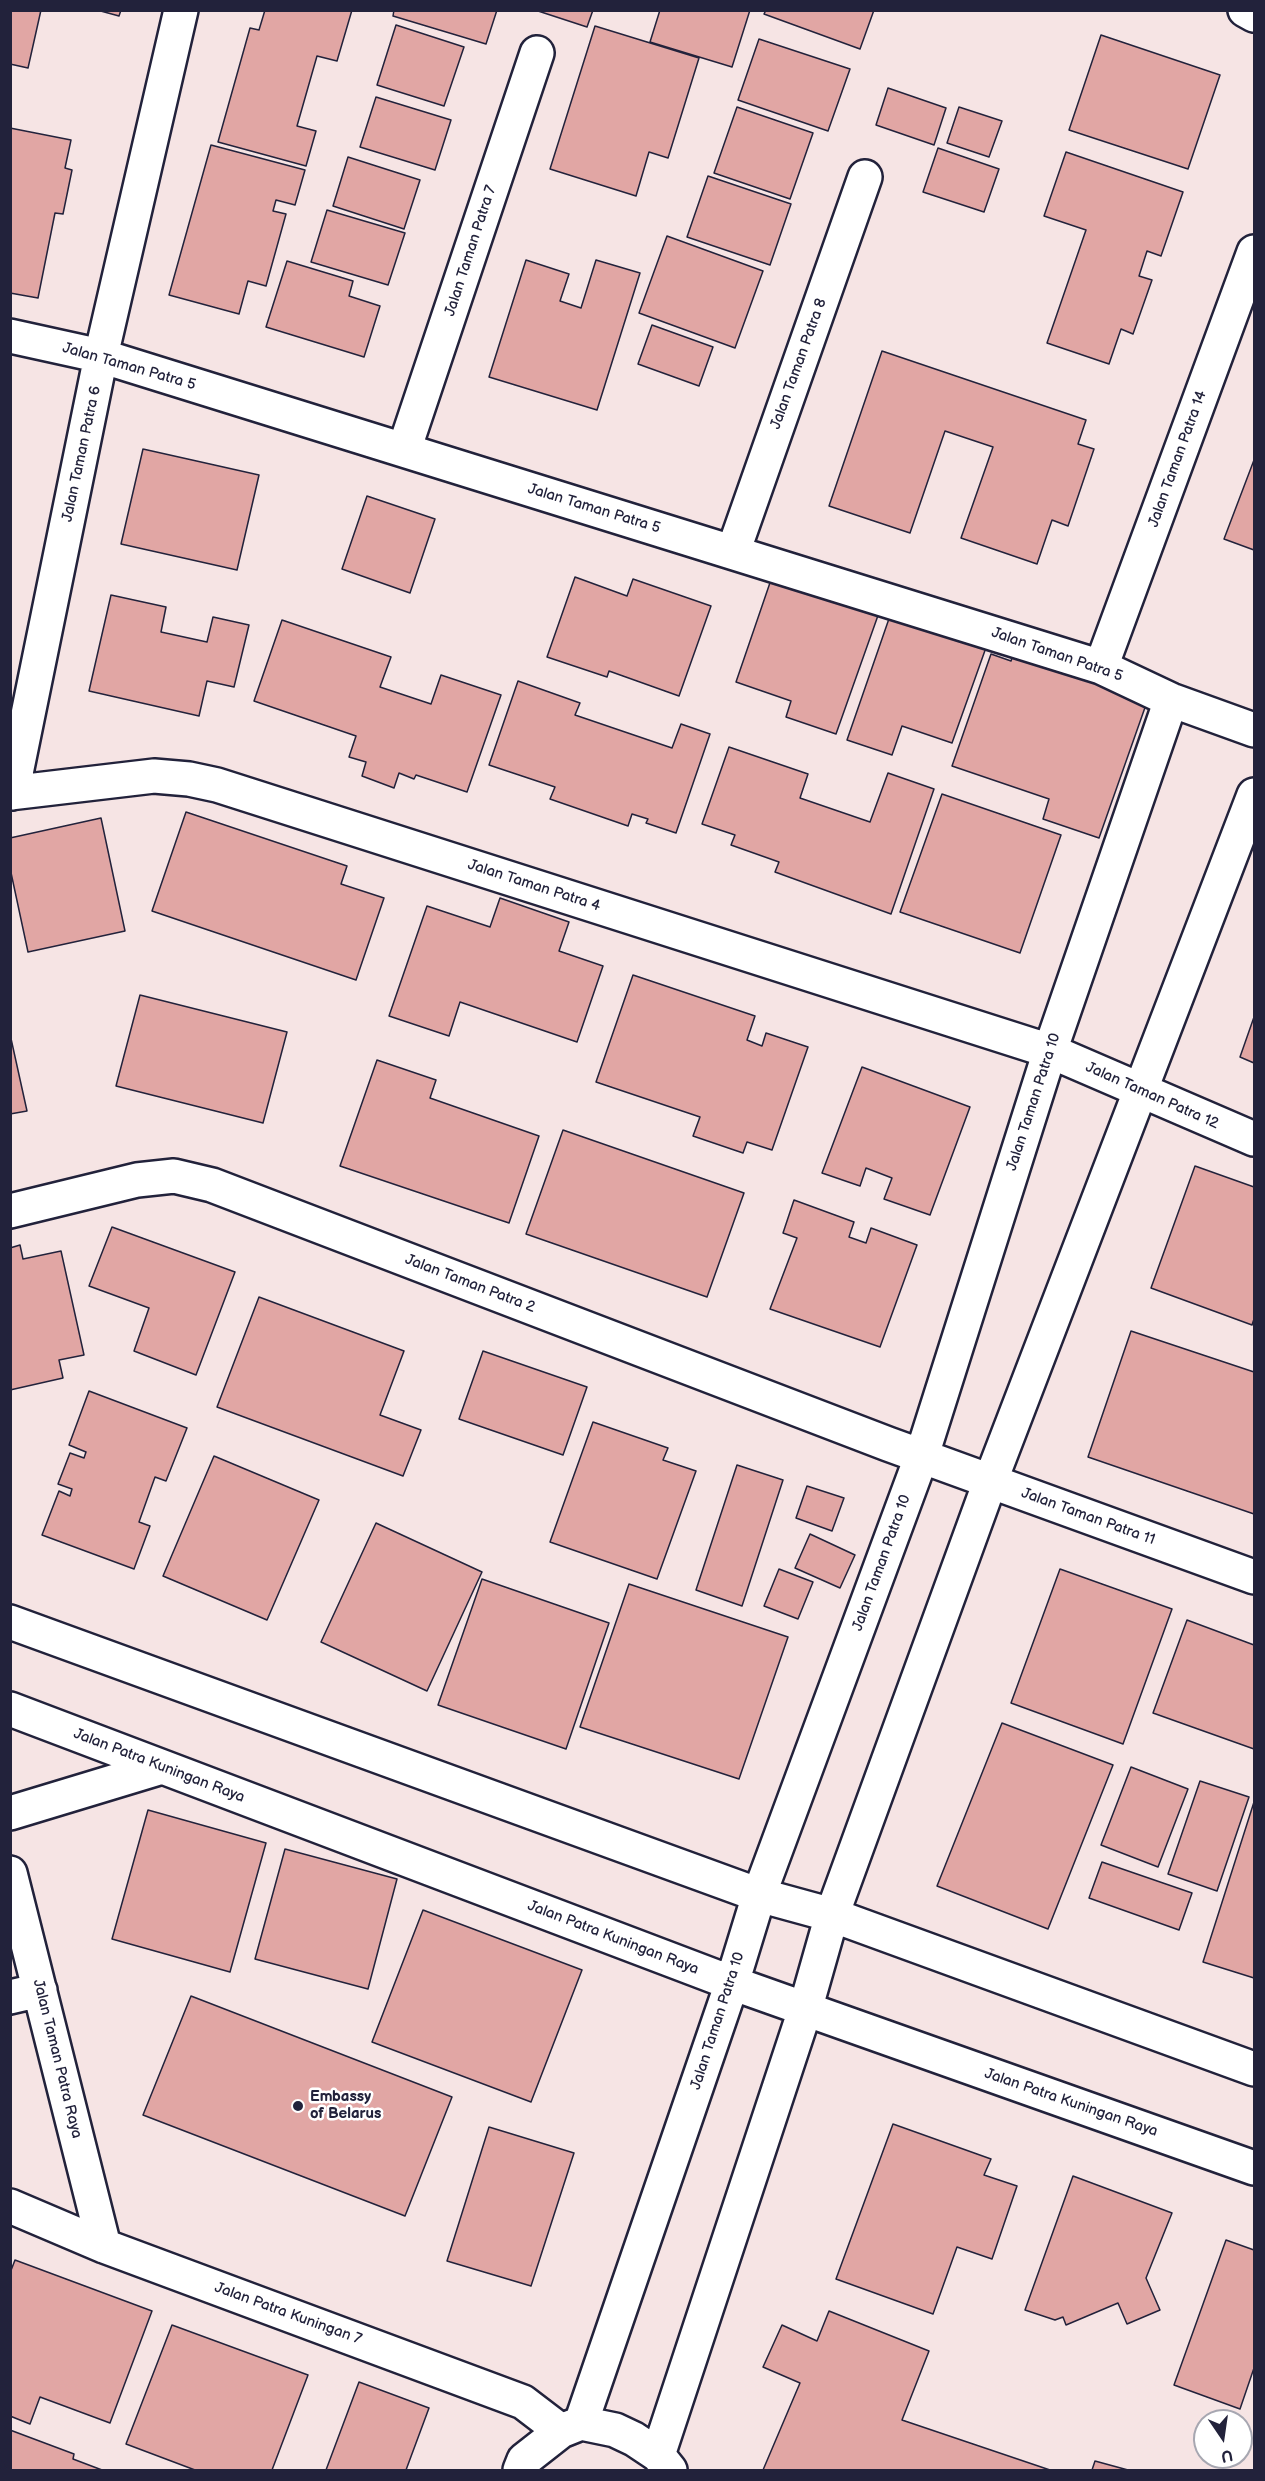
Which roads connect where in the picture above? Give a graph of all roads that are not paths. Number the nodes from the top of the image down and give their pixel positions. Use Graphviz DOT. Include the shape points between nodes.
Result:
graph roads {
  1 [pos="181,10"];
  2 [pos="1245,10"];
  3 [pos="1254,15"];
  4 [pos="537,53"];
  5 [pos="866,177"];
  6 [pos="1254,252"];
  7 [pos="10,336"];
  8 [pos="101,356"];
  9 [pos="404,450"];
  10 [pos="733,552"];
  11 [pos="1101,667"];
  12 [pos="1171,700"];
  13 [pos="1254,730"];
  14 [pos="11,793"];
  15 [pos="1254,795"];
  16 [pos="1050,1052"];
  17 [pos="1142,1090"];
  18 [pos="1254,1139"];
  19 [pos="10,1211"];
  20 [pos="922,1455"];
  21 [pos="990,1482"];
  22 [pos="1254,1577"];
  23 [pos="10,1622"];
  24 [pos="10,1709"];
  25 [pos="162,1767"];
  26 [pos="10,1814"];
  27 [pos="10,1873"];
  28 [pos="759,1894"];
  29 [pos="832,1915"];
  30 [pos="732,1983"];
  31 [pos="25,1993"];
  32 [pos="805,2010"];
  33 [pos="1254,2069"];
  34 [pos="1254,2168"];
  35 [pos="10,2206"];
  36 [pos="104,2246"];
  37 [pos="571,2427"];
  38 [pos="664,2463"];
  39 [pos="520,2470"];
  1 -- 8 [label="street, Jalan Taman Patra 6"];
  2 -- 3 [label="street"];
  4 -- 9 [label="street, Jalan Taman Patra 7"];
  5 -- 10 [label="street, Jalan Taman Patra 8"];
  6 -- 11 [label="street, Jalan Taman Patra 14"];
  7 -- 8 [label="street, Jalan Taman Patra 5"];
  8 -- 9 [label="street, Jalan Taman Patra 5"];
  8 -- 14 [label="street, Jalan Taman Patra 6"];
  9 -- 10 [label="street, Jalan Taman Patra 5"];
  10 -- 11 [label="street, Jalan Taman Patra 5"];
  11 -- 12 [label="street, Jalan Taman Patra 5"];
  12 -- 13 [label="street, Jalan Taman Patra 5"];
  12 -- 16 [label="street, Jalan Taman Patra 10"];
  14 -- 16 [label="street, Jalan Taman Patra 4" via="154,777 217,785"];
  15 -- 17 [label="street"];
  16 -- 17 [label="street, Jalan Taman Patra 12"];
  16 -- 20 [label="street, Jalan Taman Patra 10"];
  17 -- 18 [label="street, Jalan Taman Patra 12"];
  17 -- 21 [label="street"];
  19 -- 20 [label="street, Jalan Taman Patra 2" via="136,1180 174,1176 212,1185"];
  20 -- 21 [label="street, Jalan Taman Patra 11"];
  20 -- 28 [label="street, Jalan Taman Patra 10"];
  21 -- 22 [label="street, Jalan Taman Patra 11"];
  21 -- 29 [label="street"];
  23 -- 28 [label="street"];
  24 -- 25 [label="street, Jalan Patra Kuningan Raya"];
  25 -- 26 [label="street"];
  25 -- 30 [label="street, Jalan Patra Kuningan Raya"];
  27 -- 31 [label="street, Jalan Taman Patra Raya"];
  28 -- 29 [label="street"];
  28 -- 30 [label="street, Jalan Taman Patra 10"];
  29 -- 32 [label="street"];
  29 -- 33 [label="street"];
  30 -- 32 [label="street, Jalan Patra Kuningan Raya"];
  30 -- 37 [label="street, Jalan Taman Patra 10"];
  31 -- 36 [label="street, Jalan Taman Patra Raya"];
  32 -- 34 [label="street, Jalan Patra Kuningan Raya"];
  32 -- 38 [label="street"];
  35 -- 36 [label="street, Jalan Patra Kuningan 7"];
  36 -- 37 [label="street, Jalan Patra Kuningan 7" via="523,2402"];
  37 -- 38 [label="street" via="615,2430"];
  37 -- 39 [label="street" via="524,2460"];
}
